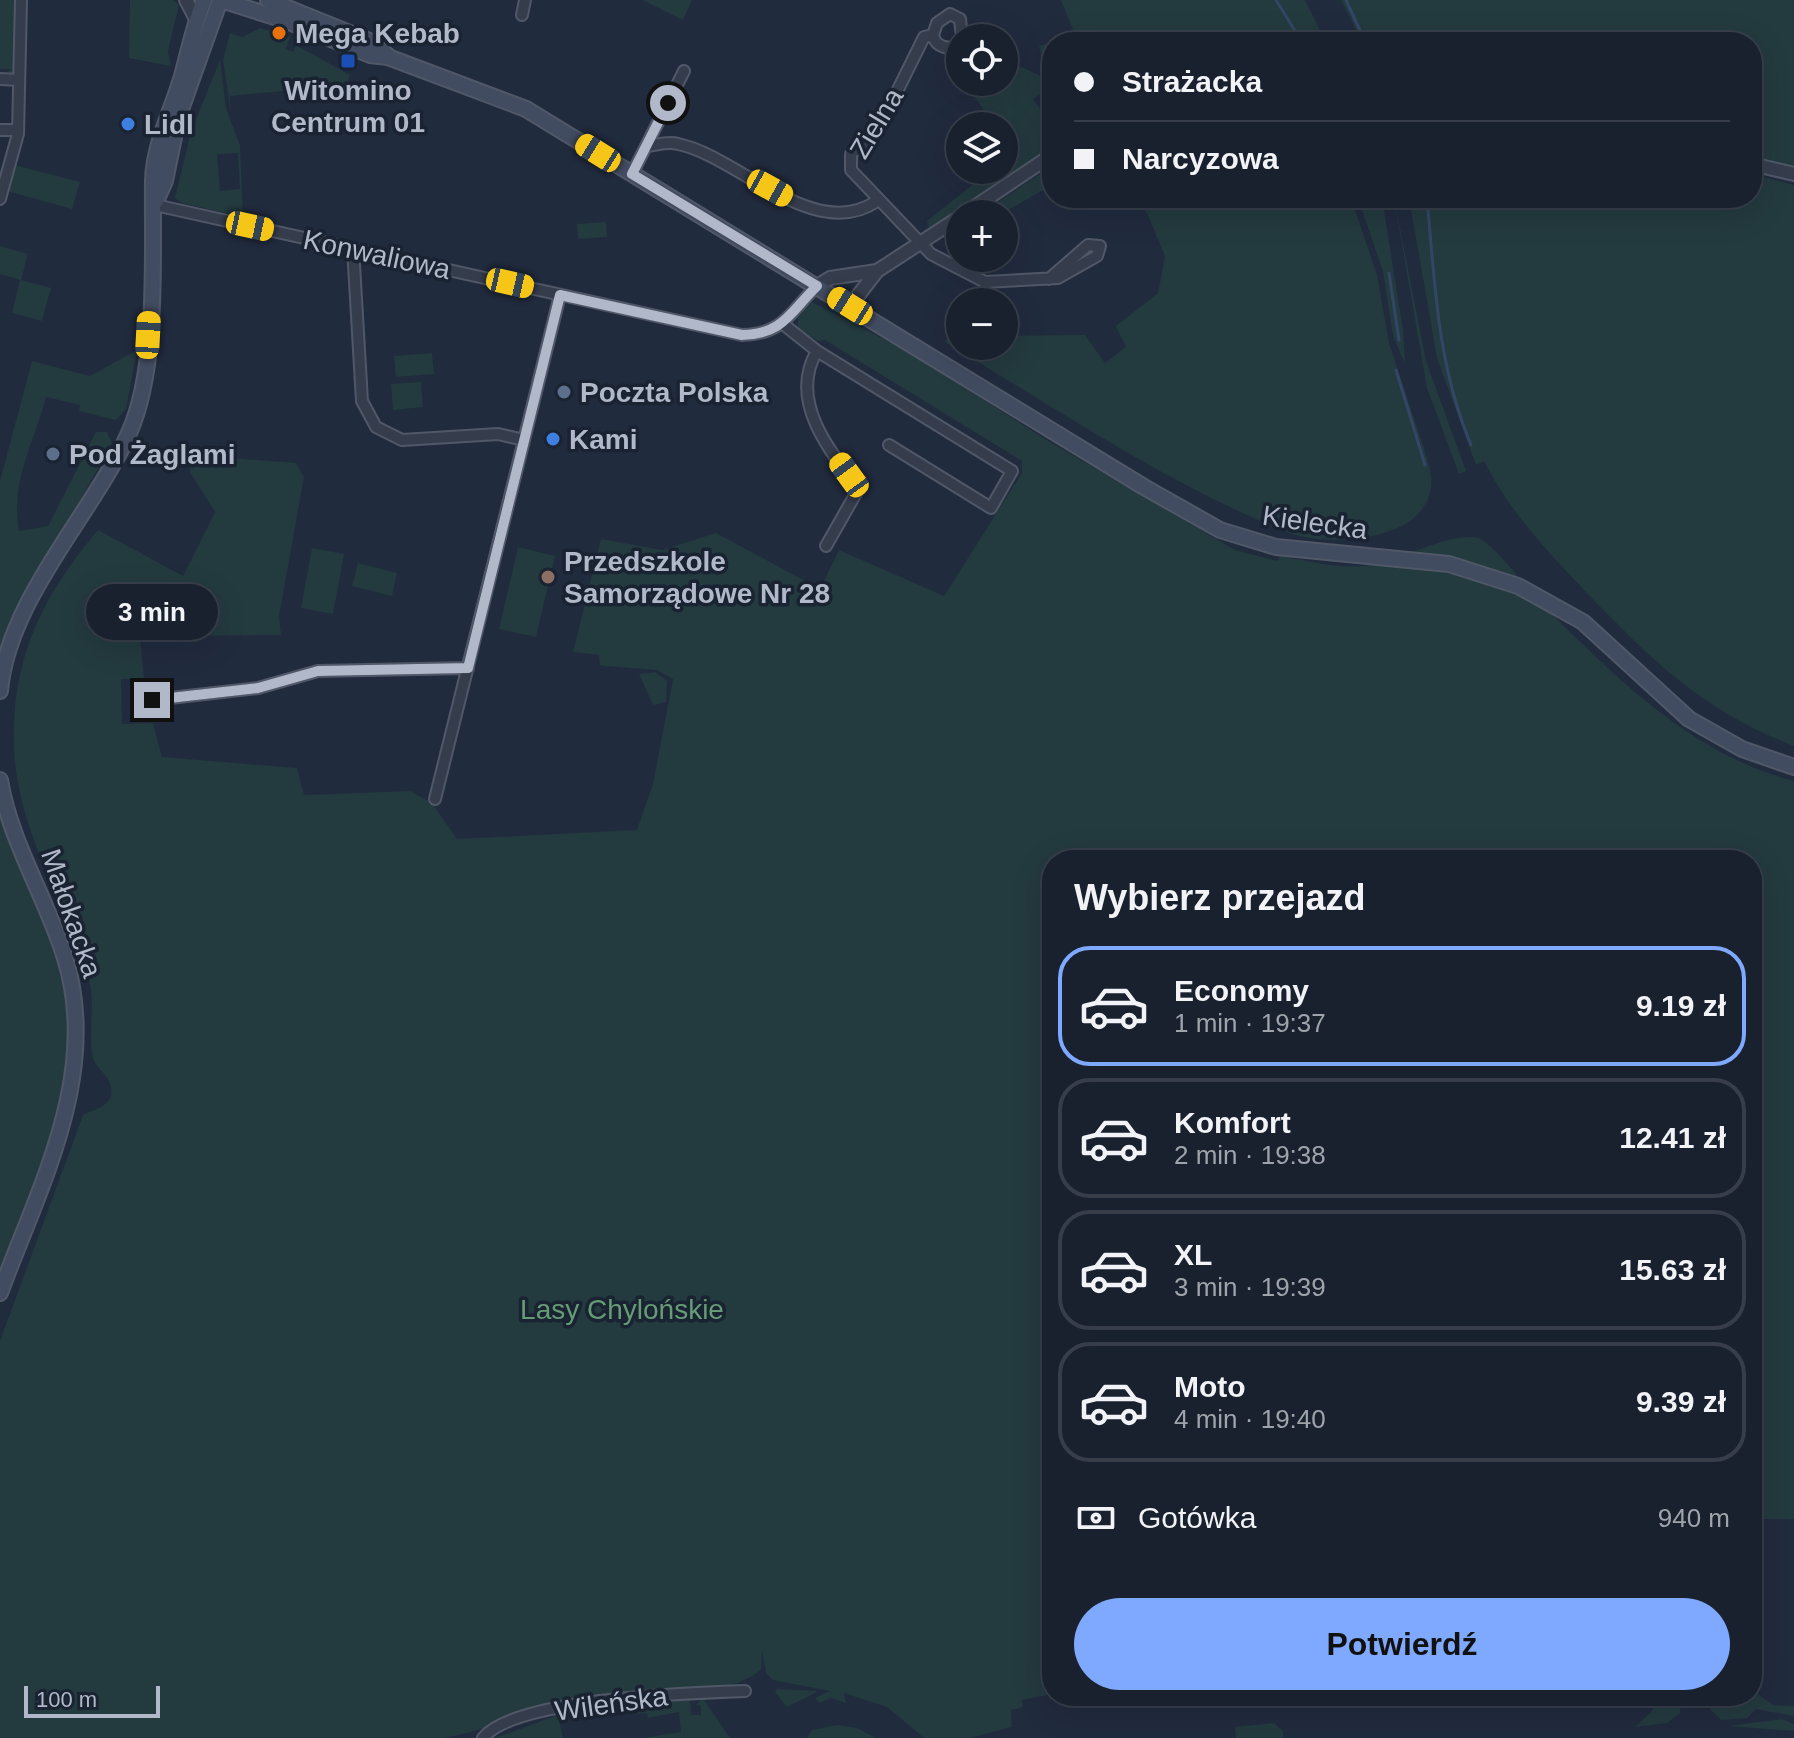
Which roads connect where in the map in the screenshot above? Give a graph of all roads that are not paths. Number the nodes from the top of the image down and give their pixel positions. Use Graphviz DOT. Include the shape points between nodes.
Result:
graph roads {
  1 [pos="21,0"];
  2 [pos="186,0"];
  3 [pos="204,0"];
  4 [pos="220,0"];
  5 [pos="268,0"];
  6 [pos="525,0"];
  7 [pos="522,15"];
  8 [pos="196,19"];
  9 [pos="960,24"];
  10 [pos="933,35"];
  11 [pos="946,47"];
  12 [pos="388,57"];
  13 [pos="684,71"];
  14 [pos="0,79"];
  15 [pos="19,80"];
  16 [pos="0,130"];
  17 [pos="18,130"];
  18 [pos="647,146"];
  19 [pos="1042,162"];
  20 [pos="1762,166"];
  21 [pos="632,174"];
  22 [pos="1794,174"];
  23 [pos="0,199"];
  24 [pos="984,200"];
  25 [pos="877,201"];
  26 [pos="155,205"];
  27 [pos="946,226"];
  28 [pos="920,244"];
  29 [pos="353,248"];
  30 [pos="877,271"];
  31 [pos="1049,279"];
  32 [pos="817,286"];
  33 [pos="560,295"];
  34 [pos="850,306"];
  35 [pos="783,324"];
  36 [pos="817,351"];
  37 [pos="524,440"];
  38 [pos="889,445"];
  39 [pos="826,546"];
  40 [pos="468,668"];
  41 [pos="0,691"];
  42 [pos="152,700"];
  43 [pos="1794,767"];
  44 [pos="0,780"];
  45 [pos="435,799"];
  46 [pos="0,1293"];
  47 [pos="745,1691"];
  48 [pos="483,1738"];
  1 -- 15 [label="street"];
  2 -- 8 [label="street"];
  3 -- 8 [label="main road"];
  4 -- 12 [label="main road"];
  4 -- 26 [label="main road" via="178,118"];
  5 -- 12 [label="main road" via="372,42"];
  6 -- 7 [label="street"];
  8 -- 26 [label="main road" via="162,135 153,178"];
  9 -- 10 [label="street, Zielna" via="950,14 937,23"];
  10 -- 11 [label="street, Zielna"];
  10 -- 25 [label="street, Zielna" via="922,41 877,132 851,154 851,170"];
  12 -- 21 [label="main road, Kielecka" via="518,105"];
  13 -- 18 [label="street"];
  14 -- 15 [label="street"];
  15 -- 17 [label="street"];
  16 -- 17 [label="street"];
  17 -- 23 [label="street"];
  18 -- 21 [label="street"];
  18 -- 25 [label="street" via="682,145 826,212"];
  19 -- 24 [label="street"];
  20 -- 22 [label="street"];
  21 -- 32 [label="main road, Kielecka"];
  25 -- 28 [label="street, Zielna"];
  26 -- 29 [label="street, Konwaliowa"];
  26 -- 41 [label="main road" via="146,362 136,415 21,621"];
  27 -- 28 [label="street"];
  28 -- 30 [label="street"];
  28 -- 31 [label="street, Zielna" via="985,282"];
  29 -- 33 [label="street, Konwaliowa"];
  29 -- 37 [label="street" via="362,401 376,427 402,440 498,434"];
  30 -- 32 [label="street" via="830,278"];
  30 -- 34 [label="street"];
  31 -- 31 [label="street, Zielna" via="1082,267 1097,256 1100,246 1088,245"];
  32 -- 34 [label="main road, Kielecka"];
  32 -- 35 [label="street"];
  33 -- 35 [label="street, Konwaliowa" via="742,335"];
  33 -- 37 [label="street"];
  34 -- 43 [label="main road, Kielecka" via="1220,530 1293,550 1449,564 1535,593 1583,622 1689,719 1742,749"];
  35 -- 36 [label="street"];
  36 -- 38 [label="street" via="1012,471 991,508"];
  36 -- 39 [label="street" via="809,381 814,423 859,488"];
  37 -- 40 [label="street"];
  40 -- 42 [label="street" via="318,671 258,688"];
  40 -- 45 [label="street"];
  44 -- 46 [label="main road, Małokacka" via="66,961 77,1040 66,1110"];
  47 -- 48 [label="street, Wileńska" via="669,1693 574,1705 497,1727"];
}
